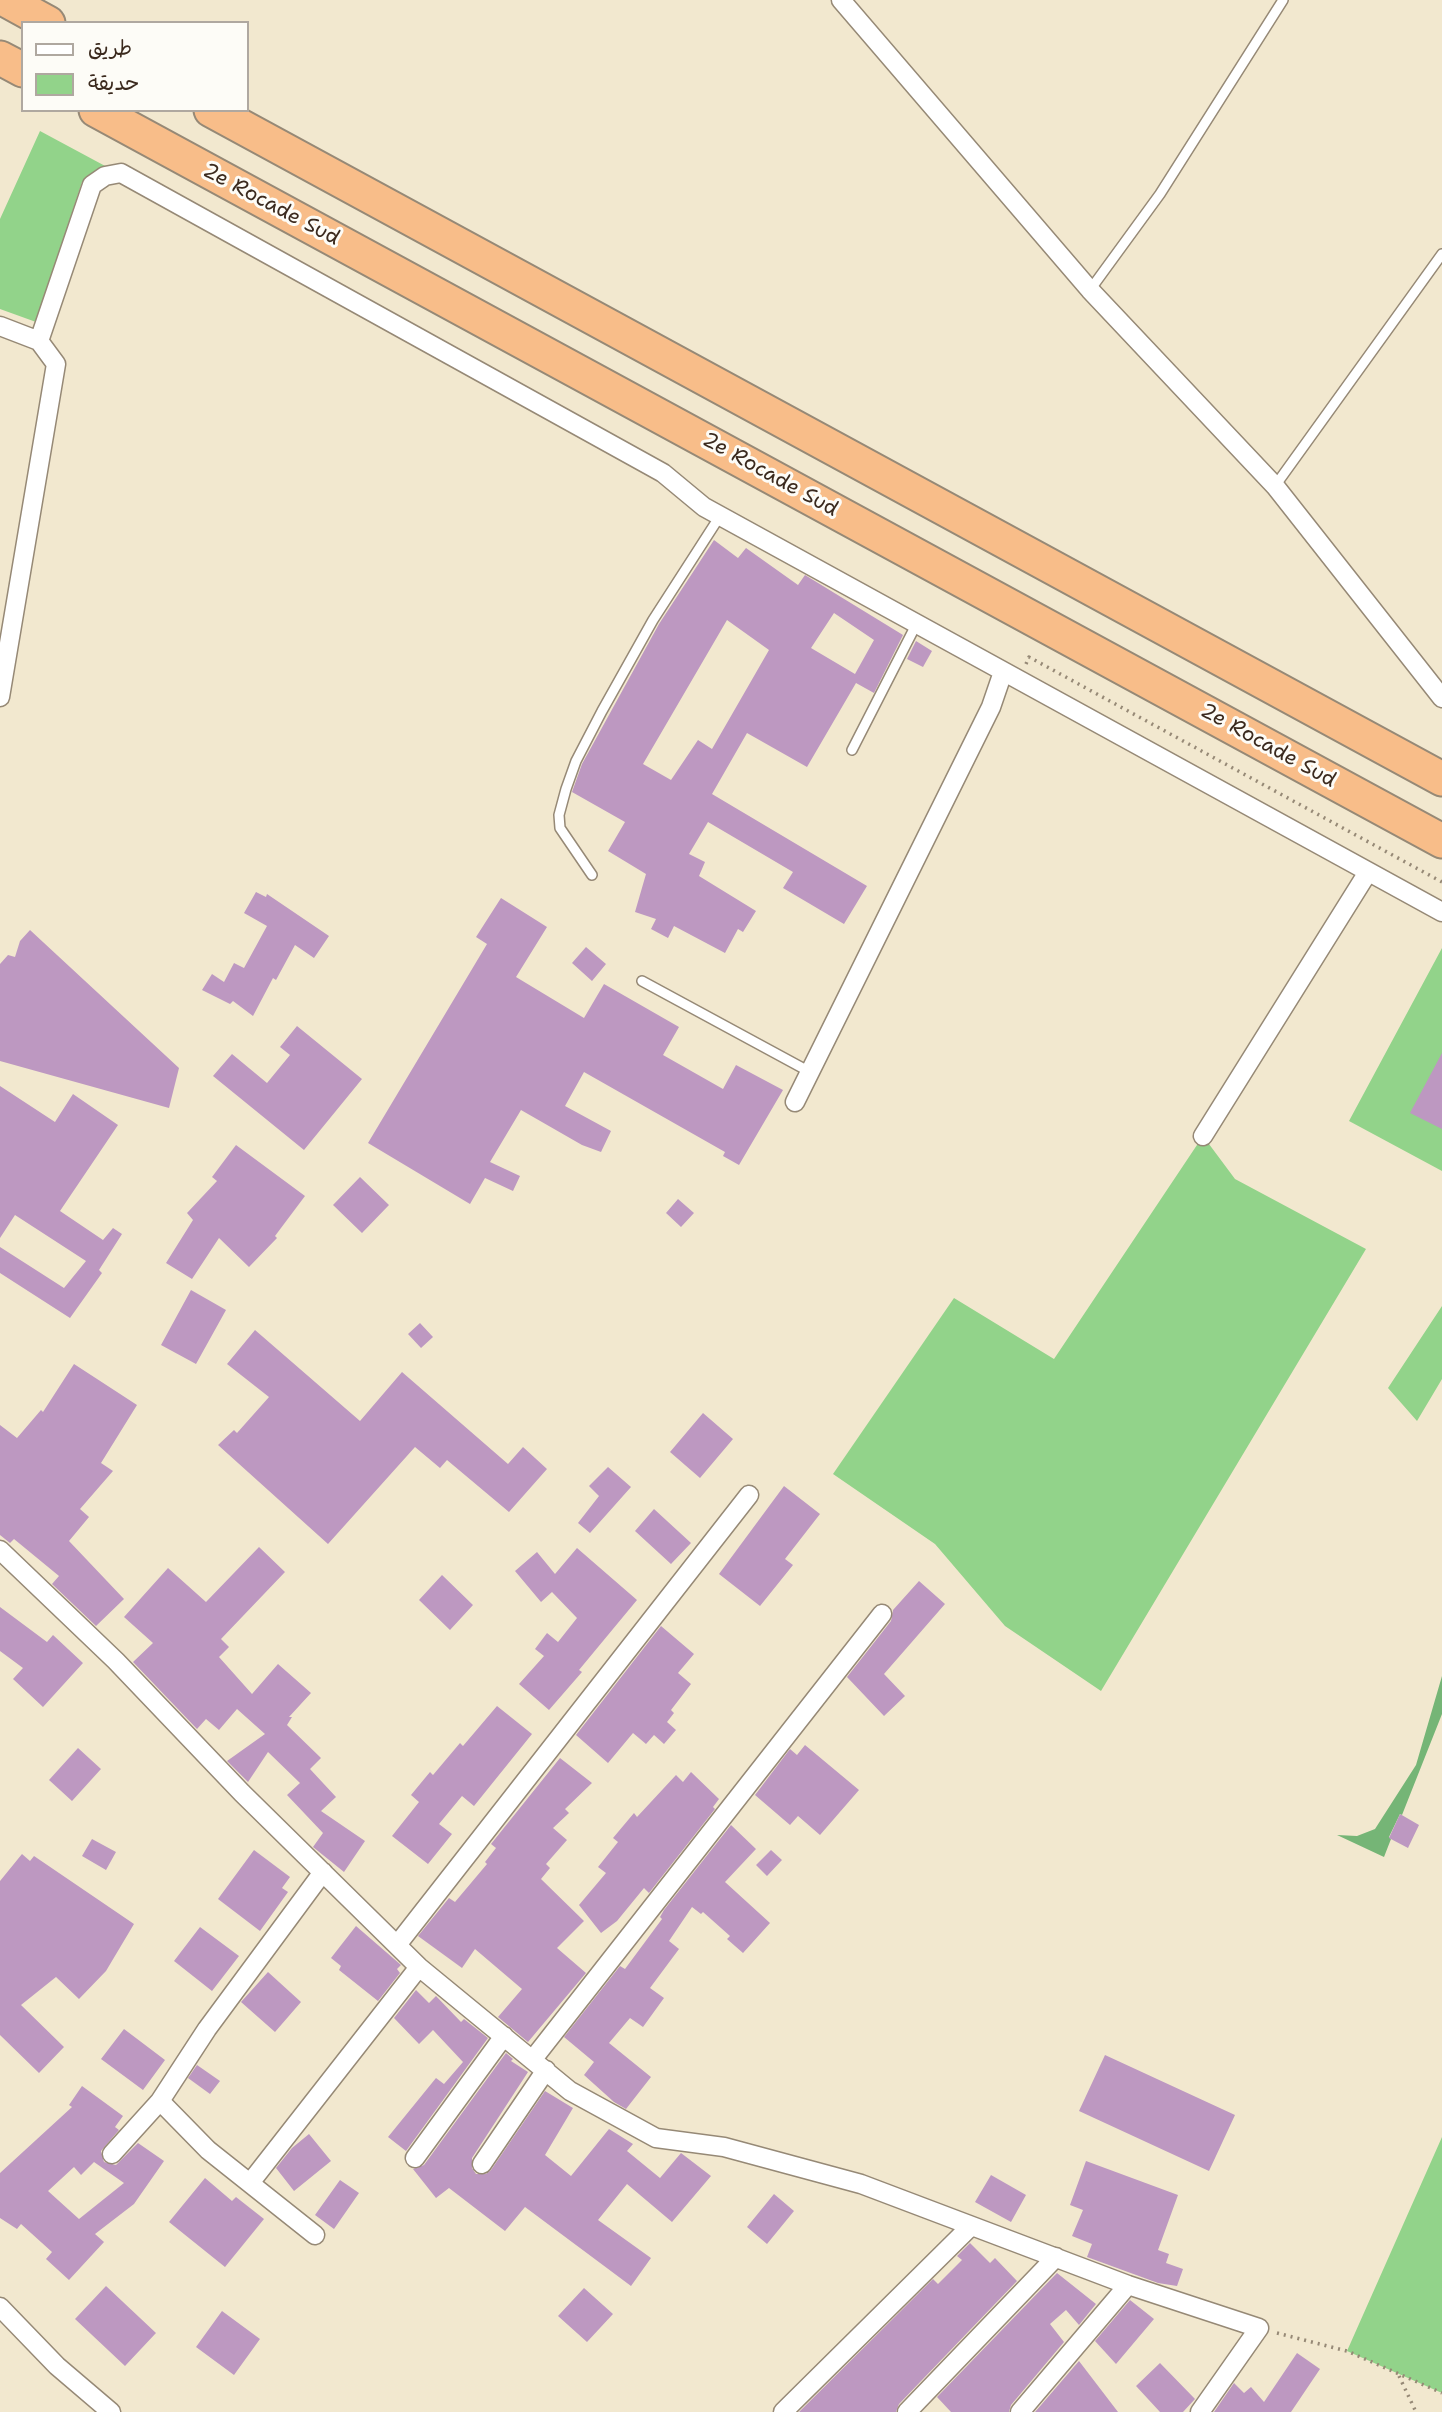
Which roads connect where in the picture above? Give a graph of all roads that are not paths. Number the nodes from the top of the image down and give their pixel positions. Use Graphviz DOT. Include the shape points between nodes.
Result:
graph roads {
  1 [pos="6,0"];
  2 [pos="841,0"];
  3 [pos="1283,0"];
  4 [pos="44,21"];
  5 [pos="0,58"];
  6 [pos="21,70"];
  7 [pos="100,112"];
  8 [pos="215,112"];
  9 [pos="1442,254"];
  10 [pos="1090,290"];
  11 [pos="0,326"];
  12 [pos="39,341"];
  13 [pos="1275,486"];
  14 [pos="720,516"];
  15 [pos="917,623"];
  16 [pos="1010,676"];
  17 [pos="0,697"];
  18 [pos="1442,698"];
  19 [pos="852,750"];
  20 [pos="1442,779"];
  21 [pos="1442,841"];
  22 [pos="1368,872"];
  23 [pos="592,875"];
  24 [pos="1442,912"];
  25 [pos="642,981"];
  26 [pos="810,1072"];
  27 [pos="795,1102"];
  28 [pos="1203,1136"];
  29 [pos="749,1495"];
  30 [pos="0,1550"];
  31 [pos="882,1615"];
  32 [pos="323,1872"];
  33 [pos="397,1945"];
  34 [pos="419,1967"];
  35 [pos="505,2036"];
  36 [pos="539,2065"];
  37 [pos="160,2101"];
  38 [pos="112,2154"];
  39 [pos="415,2158"];
  40 [pos="482,2164"];
  41 [pos="250,2183"];
  42 [pos="971,2226"];
  43 [pos="315,2235"];
  44 [pos="1056,2257"];
  45 [pos="1128,2285"];
  46 [pos="0,2306"];
  47 [pos="111,2412"];
  48 [pos="783,2412"];
  49 [pos="907,2412"];
  50 [pos="1020,2412"];
  51 [pos="1200,2412"];
  1 -- 4 [label="highway"];
  2 -- 10 [label="street"];
  3 -- 10 [label="lane" via="1160,194"];
  5 -- 6 [label="highway"];
  7 -- 21 [label="highway, 2e Rocade Sud"];
  8 -- 20 [label="highway"];
  9 -- 13 [label="lane"];
  10 -- 13 [label="street"];
  11 -- 12 [label="street"];
  12 -- 14 [label="street" via="92,186 105,176 121,173 663,473"];
  12 -- 17 [label="street" via="56,364"];
  13 -- 18 [label="street"];
  14 -- 15 [label="street"];
  14 -- 23 [label="lane" via="653,620 569,779 560,828"];
  15 -- 16 [label="street"];
  15 -- 19 [label="lane"];
  16 -- 22 [label="street"];
  16 -- 26 [label="street"];
  22 -- 24 [label="street"];
  22 -- 28 [label="street"];
  25 -- 26 [label="lane"];
  26 -- 27 [label="street"];
  29 -- 33 [label="street"];
  30 -- 32 [label="street"];
  31 -- 36 [label="street"];
  32 -- 33 [label="street"];
  32 -- 37 [label="street"];
  33 -- 34 [label="street"];
  34 -- 35 [label="street"];
  34 -- 41 [label="street"];
  35 -- 36 [label="street"];
  35 -- 39 [label="street"];
  36 -- 40 [label="street"];
  36 -- 42 [label="street" via="570,2091 656,2138 723,2147 861,2183"];
  37 -- 38 [label="street"];
  37 -- 41 [label="street" via="208,2150"];
  41 -- 43 [label="street"];
  42 -- 44 [label="street"];
  42 -- 48 [label="street"];
  44 -- 45 [label="street"];
  44 -- 49 [label="street"];
  45 -- 50 [label="street"];
  45 -- 51 [label="street" via="1259,2328"];
  46 -- 47 [label="street" via="57,2366"];
}
